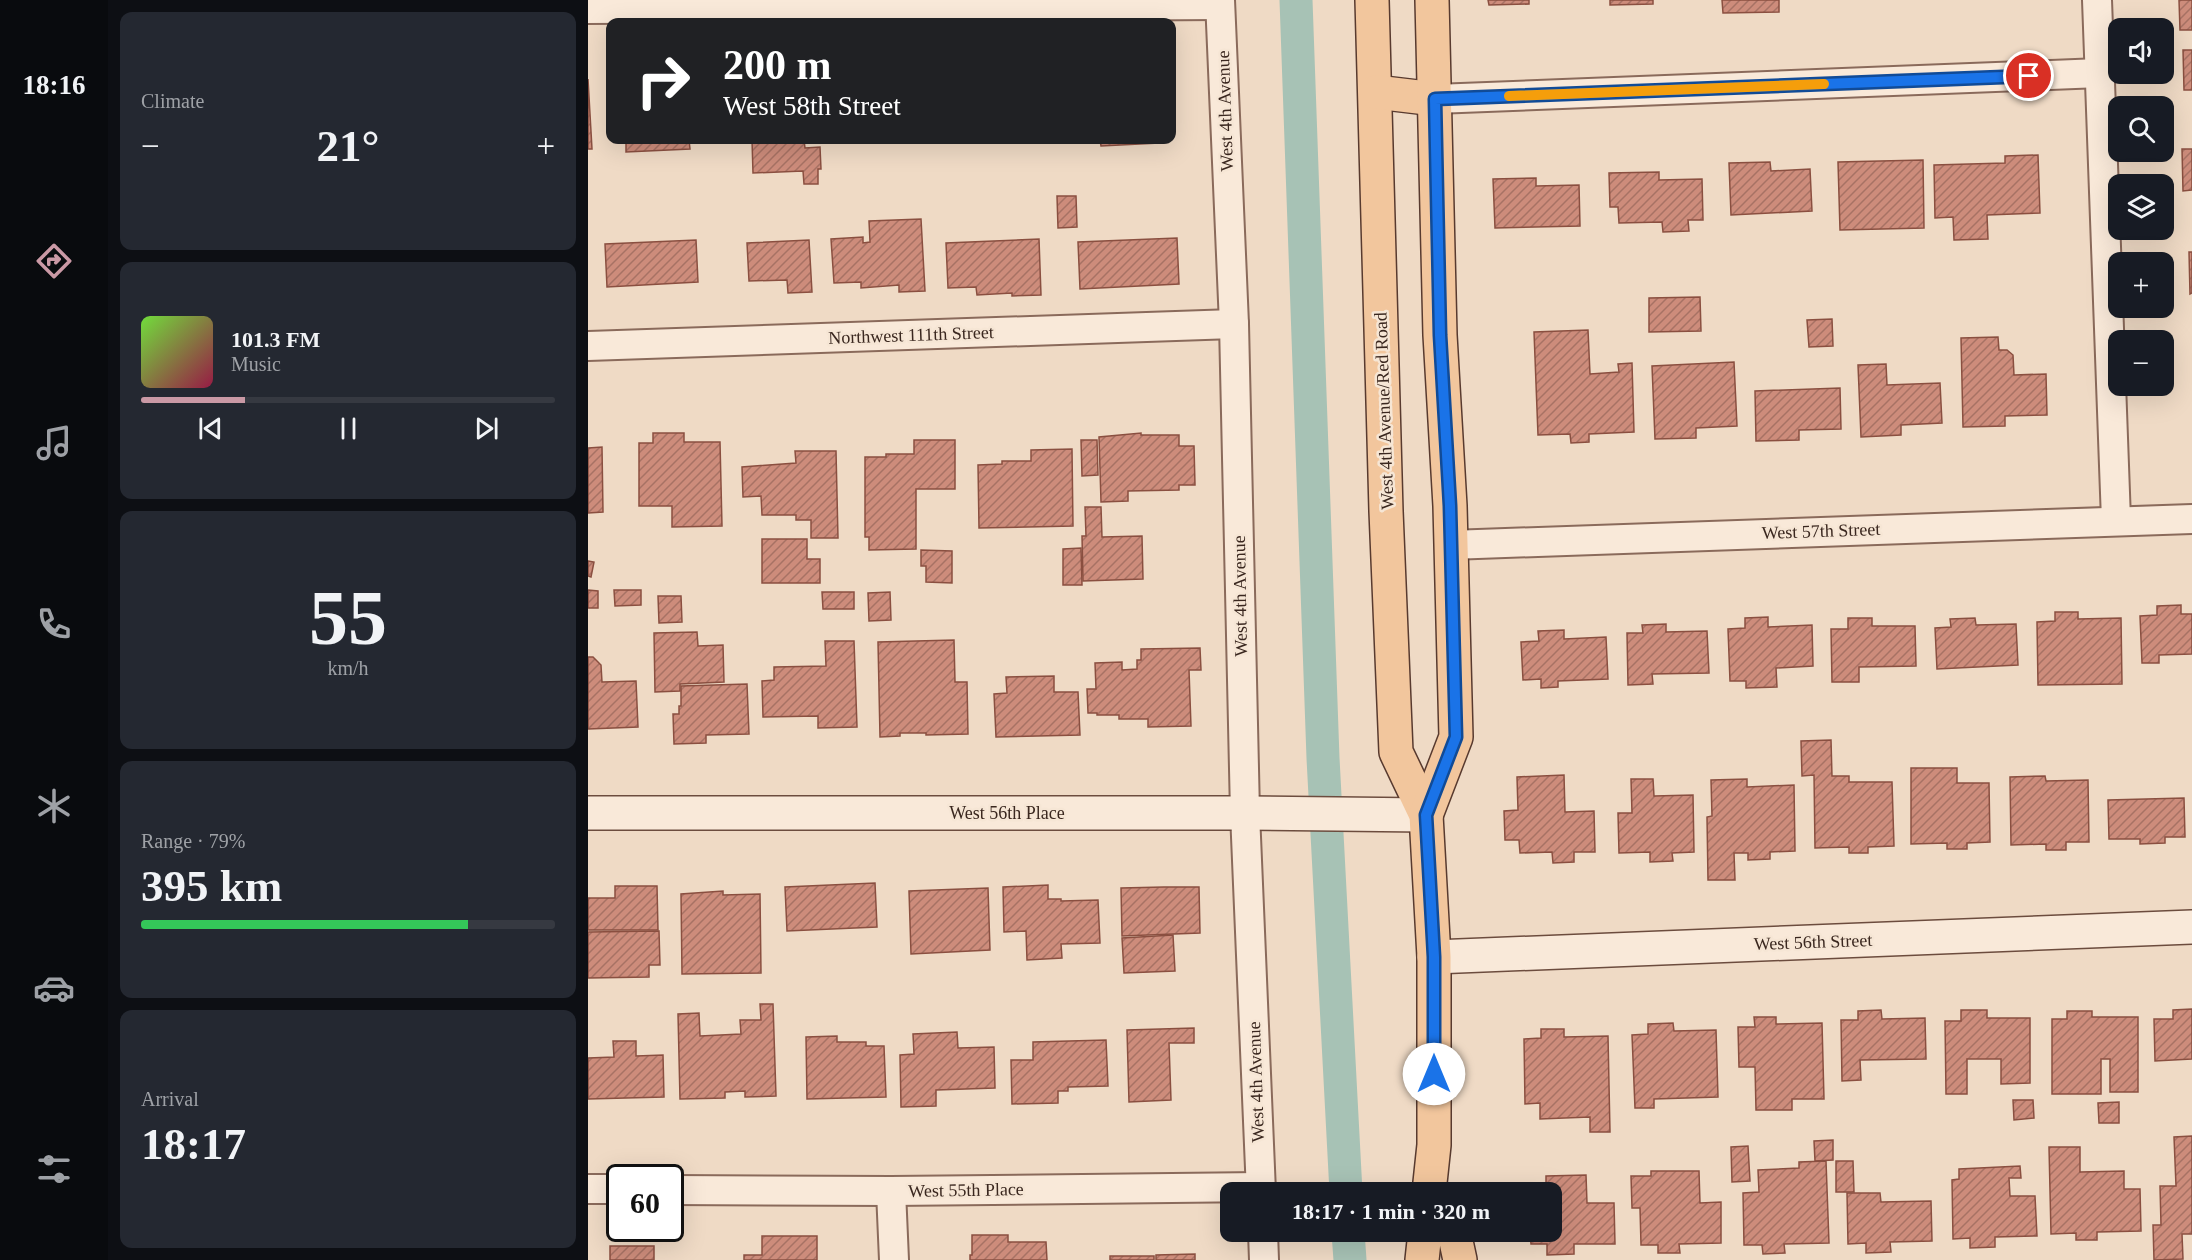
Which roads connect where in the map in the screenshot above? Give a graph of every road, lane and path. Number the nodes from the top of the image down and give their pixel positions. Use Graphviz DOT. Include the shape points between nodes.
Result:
graph roads {
  1 [pos="1371,0"];
  2 [pos="1432,0"];
  3 [pos="2097,0"];
  4 [pos="1220,3"];
  5 [pos="588,9"];
  6 [pos="2100,73"];
  7 [pos="1376,92"];
  8 [pos="1435,99"];
  9 [pos="1234,324"];
  10 [pos="588,346"];
  11 [pos="2192,519"];
  12 [pos="2116,520"];
  13 [pos="1450,545"];
  14 [pos="588,813"];
  15 [pos="1245,813"];
  16 [pos="1426,815"];
  17 [pos="2192,927"];
  18 [pos="1434,957"];
  19 [pos="1434,1145"];
  20 [pos="1261,1182"];
  21 [pos="1430,1182"];
  22 [pos="1443,1182"];
  23 [pos="588,1189"];
  24 [pos="606,1189"];
  25 [pos="684,1190"];
  26 [pos="1220,1190"];
  27 [pos="891,1191"];
  28 [pos="1263,1242"];
  29 [pos="1424,1242"];
  30 [pos="1456,1242"];
  31 [pos="894,1260"];
  32 [pos="1264,1260"];
  33 [pos="1422,1260"];
  34 [pos="1460,1260"];
  1 -- 7 [label="main road, West 4th Avenue/Red Road"];
  2 -- 8 [label="main road, West 4th Avenue/Red Road"];
  3 -- 6 [label="street"];
  4 -- 5 [label="street"];
  4 -- 9 [label="street, West 4th Avenue"];
  6 -- 8 [label="street"];
  6 -- 12 [label="street"];
  7 -- 8 [label="main road"];
  7 -- 16 [label="main road, West 4th Avenue/Red Road" via="1396,752"];
  8 -- 13 [label="main road, West 4th Avenue/Red Road"];
  9 -- 10 [label="street, Northwest 111th Street"];
  9 -- 15 [label="street, West 4th Avenue"];
  11 -- 12 [label="street, West 57th Street"];
  12 -- 13 [label="street, West 57th Street"];
  13 -- 16 [label="main road, West 4th Avenue/Red Road" via="1456,737"];
  14 -- 15 [label="street, West 56th Place"];
  15 -- 16 [label="street, West 56th Place"];
  15 -- 20 [label="street, West 4th Avenue"];
  16 -- 18 [label="main road, West 4th Avenue/Red Road"];
  17 -- 18 [label="street, West 56th Street"];
  18 -- 19 [label="main road, West 4th Avenue/Red Road"];
  19 -- 21 [label="main road, West 4th Avenue/Red Road"];
  19 -- 22 [label="main road, West 4th Avenue/Red Road"];
  23 -- 24 [label="street"];
  25 -- 27 [label="street, West 55th Place"];
  26 -- 27 [label="street, West 55th Place"];
  27 -- 31 [label="street"];
  28 -- 32 [label="street"];
  29 -- 33 [label="main road"];
  30 -- 34 [label="main road"];
}
